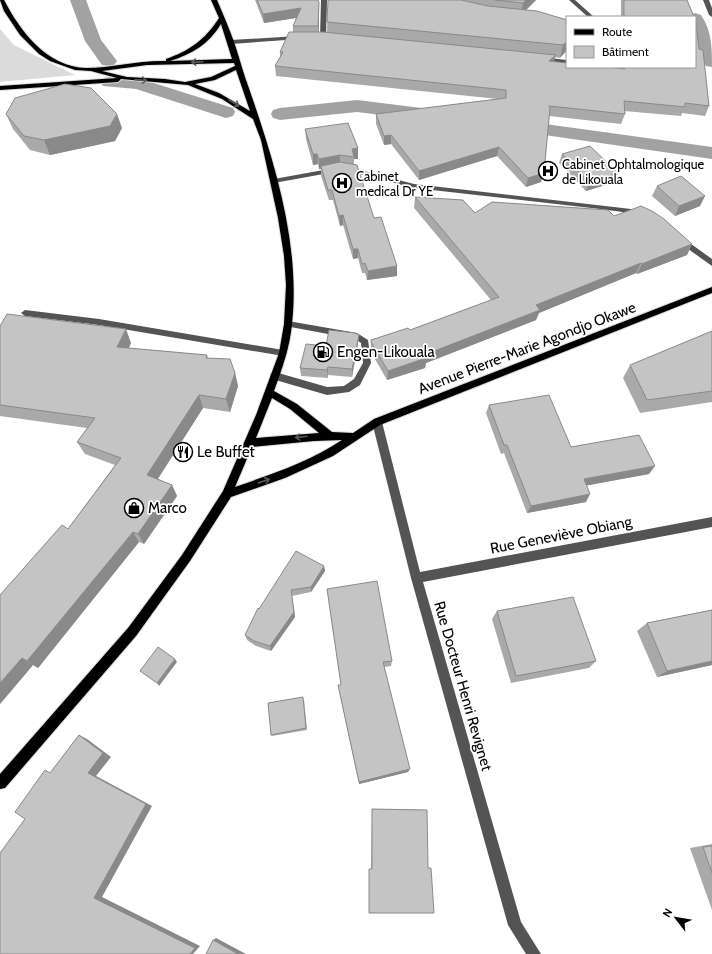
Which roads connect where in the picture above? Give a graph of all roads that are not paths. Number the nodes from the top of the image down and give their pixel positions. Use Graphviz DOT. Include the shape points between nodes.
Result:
graph roads {
  1 [pos="1,0"];
  2 [pos="214,0"];
  3 [pos="324,0"];
  4 [pos="572,0"];
  5 [pos="706,0"];
  6 [pos="712,15"];
  7 [pos="590,16"];
  8 [pos="221,19"];
  9 [pos="307,38"];
  10 [pos="315,38"];
  11 [pos="323,38"];
  12 [pos="331,39"];
  13 [pos="231,42"];
  14 [pos="532,59"];
  15 [pos="160,62"];
  16 [pos="566,62"];
  17 [pos="237,64"];
  18 [pos="89,69"];
  19 [pos="128,80"];
  20 [pos="185,84"];
  21 [pos="0,88"];
  22 [pos="255,117"];
  23 [pos="274,180"];
  24 [pos="645,216"];
  25 [pos="672,233"];
  26 [pos="712,263"];
  27 [pos="712,290"];
  28 [pos="25,313"];
  29 [pos="288,324"];
  30 [pos="283,353"];
  31 [pos="275,376"];
  32 [pos="270,393"];
  33 [pos="377,422"];
  34 [pos="329,435"];
  35 [pos="354,437"];
  36 [pos="249,443"];
  37 [pos="228,494"];
  38 [pos="712,522"];
  39 [pos="416,578"];
  40 [pos="0,782"];
  41 [pos="534,954"];
  1 -- 18 [label="main road" via="17,28 36,48 62,64 77,69"];
  2 -- 8 [label="main road"];
  3 -- 11 [label="street"];
  4 -- 7 [label="street"];
  5 -- 6 [label="street"];
  8 -- 13 [label="main road"];
  8 -- 15 [label="main road" via="215,30 198,47 185,55"];
  9 -- 13 [label="street"];
  10 -- 11 [label="street"];
  11 -- 12 [label="street"];
  13 -- 17 [label="main road"];
  14 -- 16 [label="street"];
  17 -- 15 [label="main road, one-way"];
  15 -- 18 [label="main road"];
  17 -- 20 [label="main road" via="213,79"];
  17 -- 22 [label="main road"];
  18 -- 19 [label="main road"];
  19 -- 20 [label="main road, one-way"];
  19 -- 21 [label="main road"];
  20 -- 22 [label="main road, one-way" via="207,89"];
  22 -- 23 [label="main road"];
  23 -- 24 [label="street" via="340,169 414,186 631,211"];
  23 -- 29 [label="main road" via="288,256"];
  25 -- 26 [label="street"];
  27 -- 33 [label="main road, Avenue Pierre-Marie Agondjo Okawe"];
  28 -- 30 [label="street" via="99,322"];
  29 -- 30 [label="main road"];
  29 -- 31 [label="street" via="357,336 365,342 367,363 357,382 346,389 327,391"];
  30 -- 31 [label="main road"];
  31 -- 32 [label="main road"];
  32 -- 34 [label="main road" via="300,411"];
  32 -- 36 [label="main road"];
  33 -- 35 [label="main road, Avenue Pierre-Marie Agondjo Okawe"];
  33 -- 39 [label="street, Rue Docteur Henri Revignet"];
  34 -- 35 [label="main road"];
  34 -- 36 [label="main road, one-way"];
  37 -- 35 [label="main road, Avenue Pierre-Marie Agondjo Okawe, one-way" via="319,459"];
  36 -- 37 [label="main road"];
  37 -- 40 [label="main road" via="186,558 132,632"];
  38 -- 39 [label="street, Rue Geneviève Obiang"];
  39 -- 41 [label="street, Rue Docteur Henri Revignet" via="515,925"];
}
